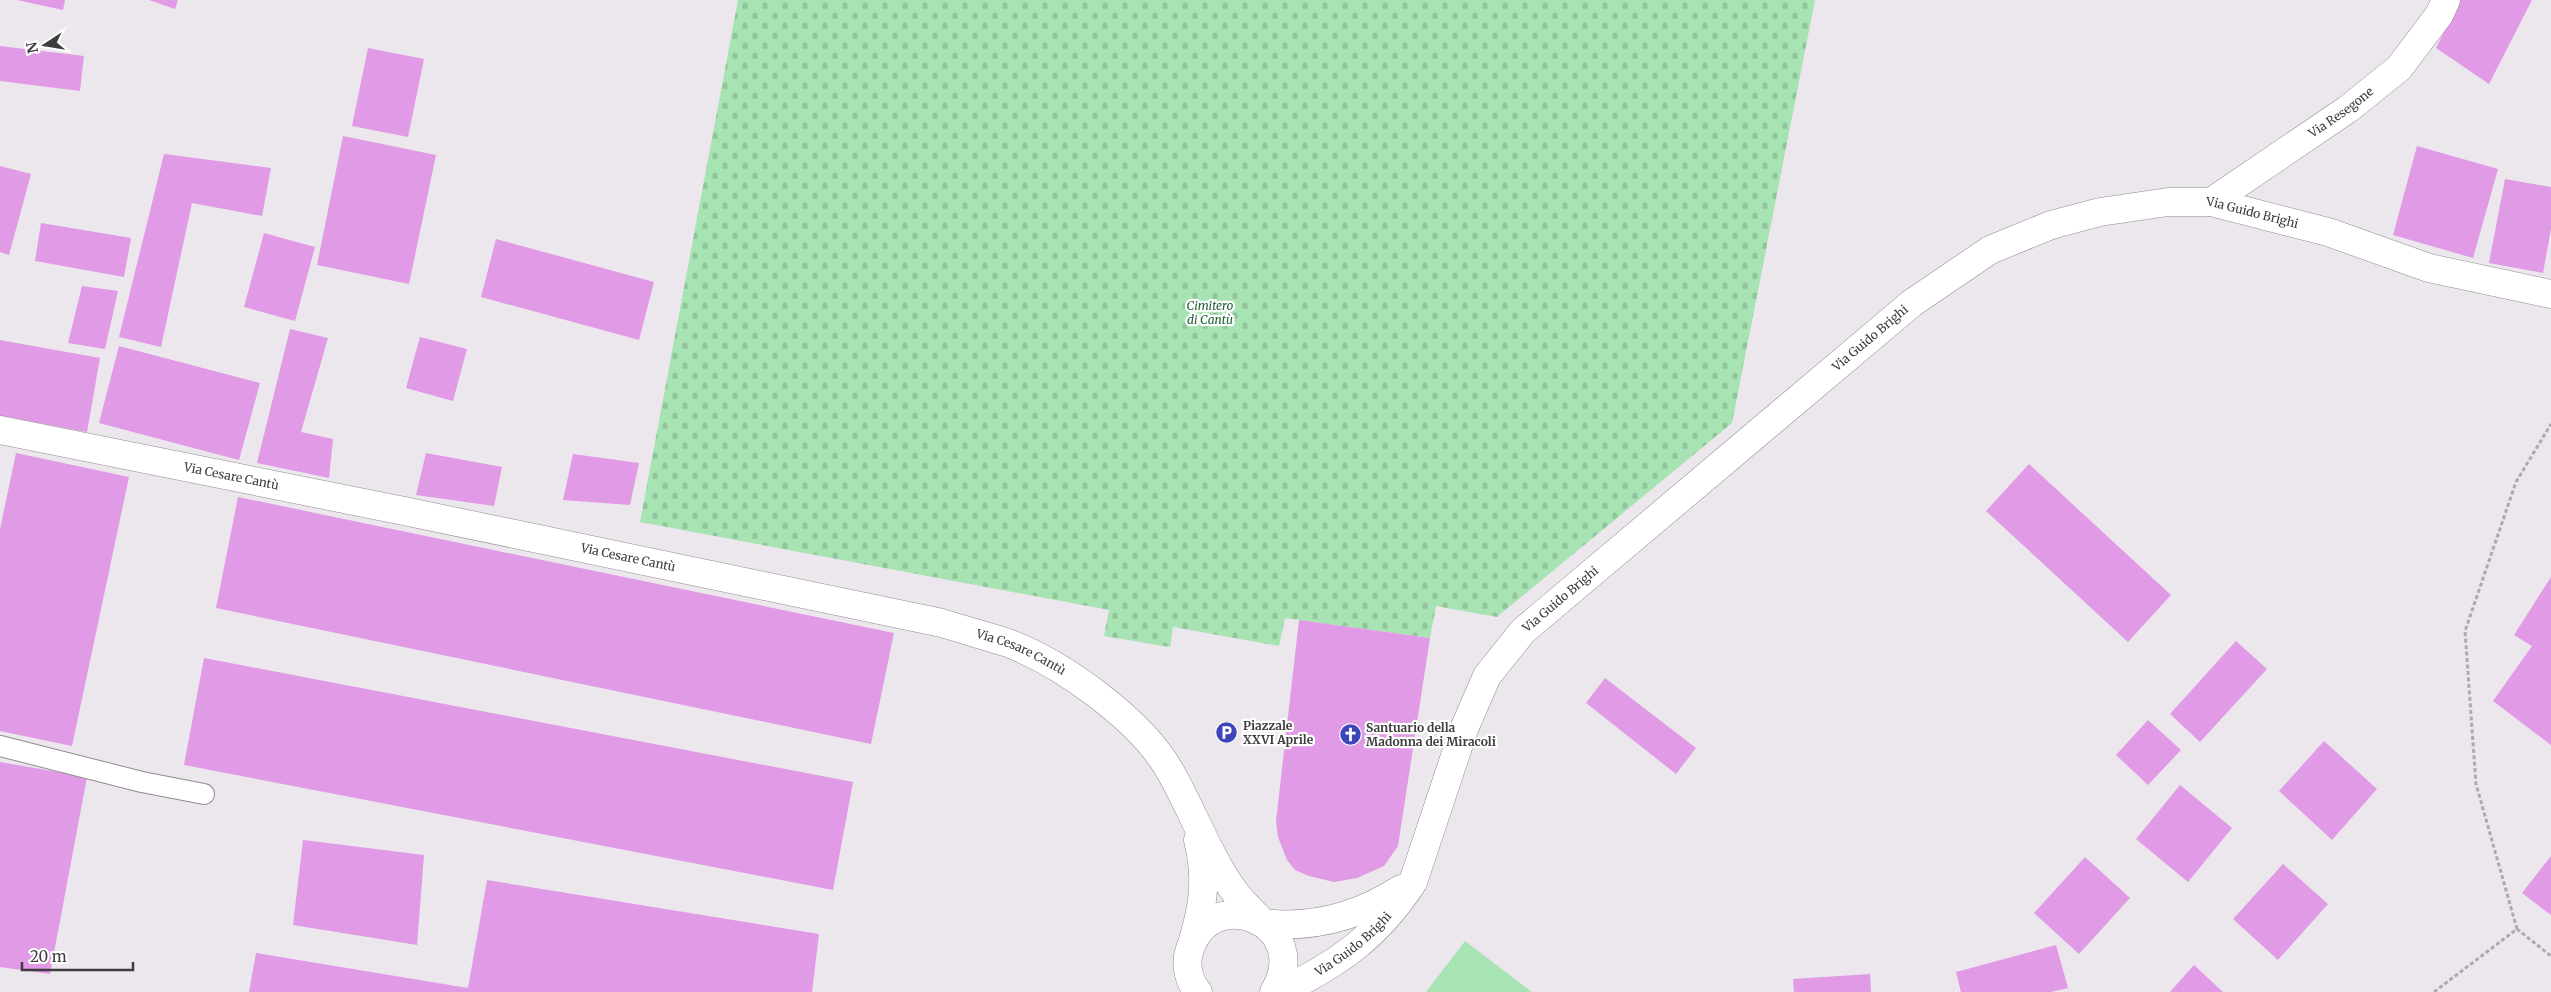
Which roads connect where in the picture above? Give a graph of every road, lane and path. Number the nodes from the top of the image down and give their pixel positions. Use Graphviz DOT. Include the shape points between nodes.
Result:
graph roads {
  1 [pos="2446,0"];
  2 [pos="2211,202"];
  3 [pos="2551,294"];
  4 [pos="2551,424"];
  5 [pos="0,430"];
  6 [pos="0,746"];
  7 [pos="204,794"];
  8 [pos="1190,807"];
  9 [pos="1413,882"];
  10 [pos="1263,923"];
  11 [pos="2517,929"];
  12 [pos="1193,940"];
  13 [pos="2551,956"];
  14 [pos="1193,988"];
  15 [pos="1274,992"];
  16 [pos="1280,992"];
  17 [pos="2434,992"];
  1 -- 2 [label="street, Via Resegone" via="2439,16 2399,68 2348,109"];
  2 -- 3 [label="street, Via Guido Brighi" via="2328,232 2429,268"];
  2 -- 9 [label="street, Via Guido Brighi" via="2168,202 2100,212 2051,225 1990,250 1912,303 1531,625 1487,676 1464,729"];
  4 -- 11 [label="path" via="2516,482 2466,631 2476,784"];
  5 -- 8 [label="street, Via Cesare Cantù" via="942,623 1009,644 1049,662 1126,719 1158,751"];
  6 -- 7 [label="lane" via="142,782"];
  8 -- 10 [label="street, Via Cesare Cantù" via="1224,875"];
  8 -- 12 [label="street, Via Cesare Cantù" via="1203,859 1204,882 1204,901"];
  9 -- 10 [label="street, Via Guido Brighi" via="1377,904 1343,917 1315,923"];
  9 -- 16 [label="street, Via Guido Brighi" via="1381,923 1344,958"];
  10 -- 12 [label="street" via="1239,914 1221,916 1205,925"];
  10 -- 15 [label="street, Via Cesare Cantù" via="1282,947 1282,978"];
  11 -- 13 [label="path"];
  11 -- 17 [label="path"];
  12 -- 14 [label="street, Via Cesare Cantù" via="1188,955"];
}
